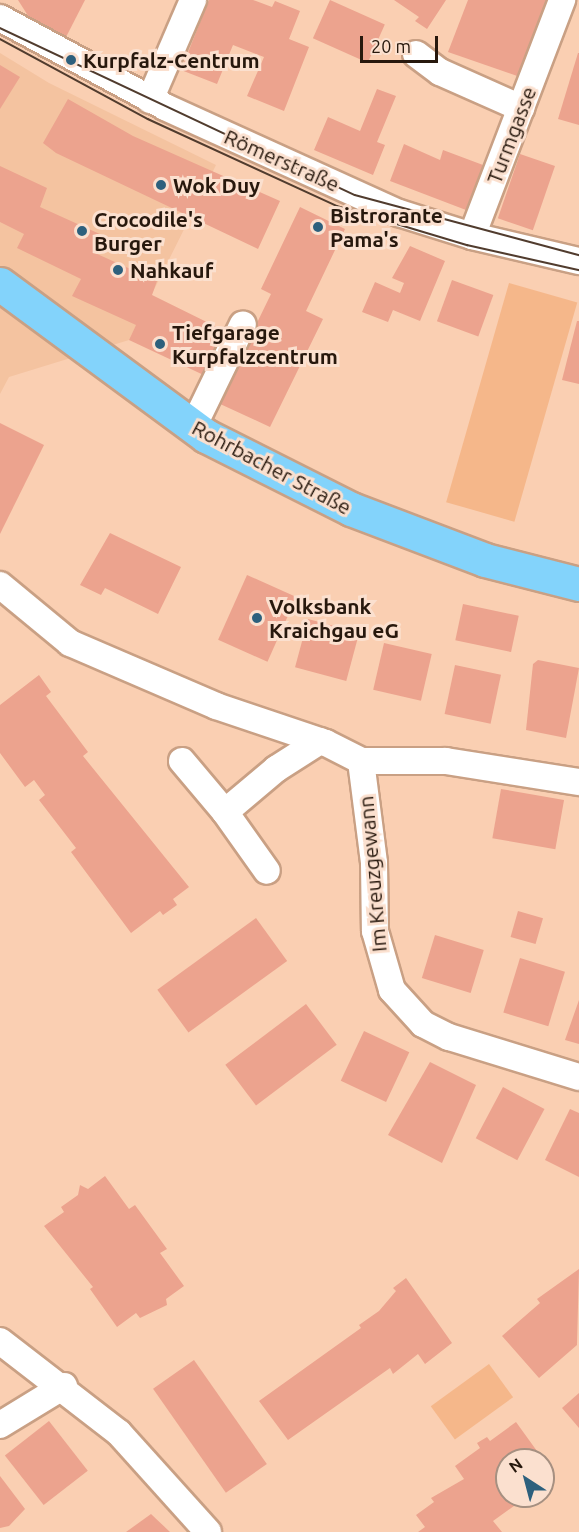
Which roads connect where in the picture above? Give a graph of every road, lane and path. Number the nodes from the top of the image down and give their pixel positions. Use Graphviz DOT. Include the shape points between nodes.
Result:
graph roads {
  1 [pos="193,0"];
  2 [pos="562,0"];
  3 [pos="0,18"];
  4 [pos="416,54"];
  5 [pos="142,95"];
  6 [pos="520,108"];
  7 [pos="472,236"];
  8 [pos="579,261"];
  9 [pos="0,284"];
  10 [pos="243,324"];
  11 [pos="193,427"];
  12 [pos="579,584"];
  13 [pos="0,585"];
  14 [pos="320,741"];
  15 [pos="182,760"];
  16 [pos="361,761"];
  17 [pos="579,782"];
  18 [pos="225,812"];
  19 [pos="267,871"];
  20 [pos="579,1077"];
  21 [pos="0,1341"];
  22 [pos="64,1386"];
  23 [pos="0,1425"];
  24 [pos="208,1532"];
  1 -- 5 [label="street"];
  2 -- 6 [label="street, Turmgasse"];
  3 -- 5 [label="street, Römerstraße"];
  4 -- 6 [label="street" via="440,72"];
  5 -- 7 [label="street, Römerstraße" via="399,213"];
  6 -- 7 [label="street, Turmgasse"];
  7 -- 8 [label="street, Römerstraße"];
  9 -- 11 [label="main road, Rohrbacher Straße"];
  10 -- 11 [label="street"];
  11 -- 12 [label="main road, Rohrbacher Straße" via="351,509 485,560"];
  13 -- 14 [label="street" via="70,643 216,706"];
  14 -- 16 [label="street"];
  14 -- 18 [label="street" via="276,769"];
  15 -- 18 [label="street"];
  16 -- 17 [label="street" via="446,761"];
  16 -- 20 [label="street, Im Kreuzgewann" via="374,863 375,931 392,990 423,1024 449,1037"];
  18 -- 19 [label="street"];
  21 -- 22 [label="street"];
  22 -- 23 [label="street"];
  22 -- 24 [label="street" via="126,1440"];
}
